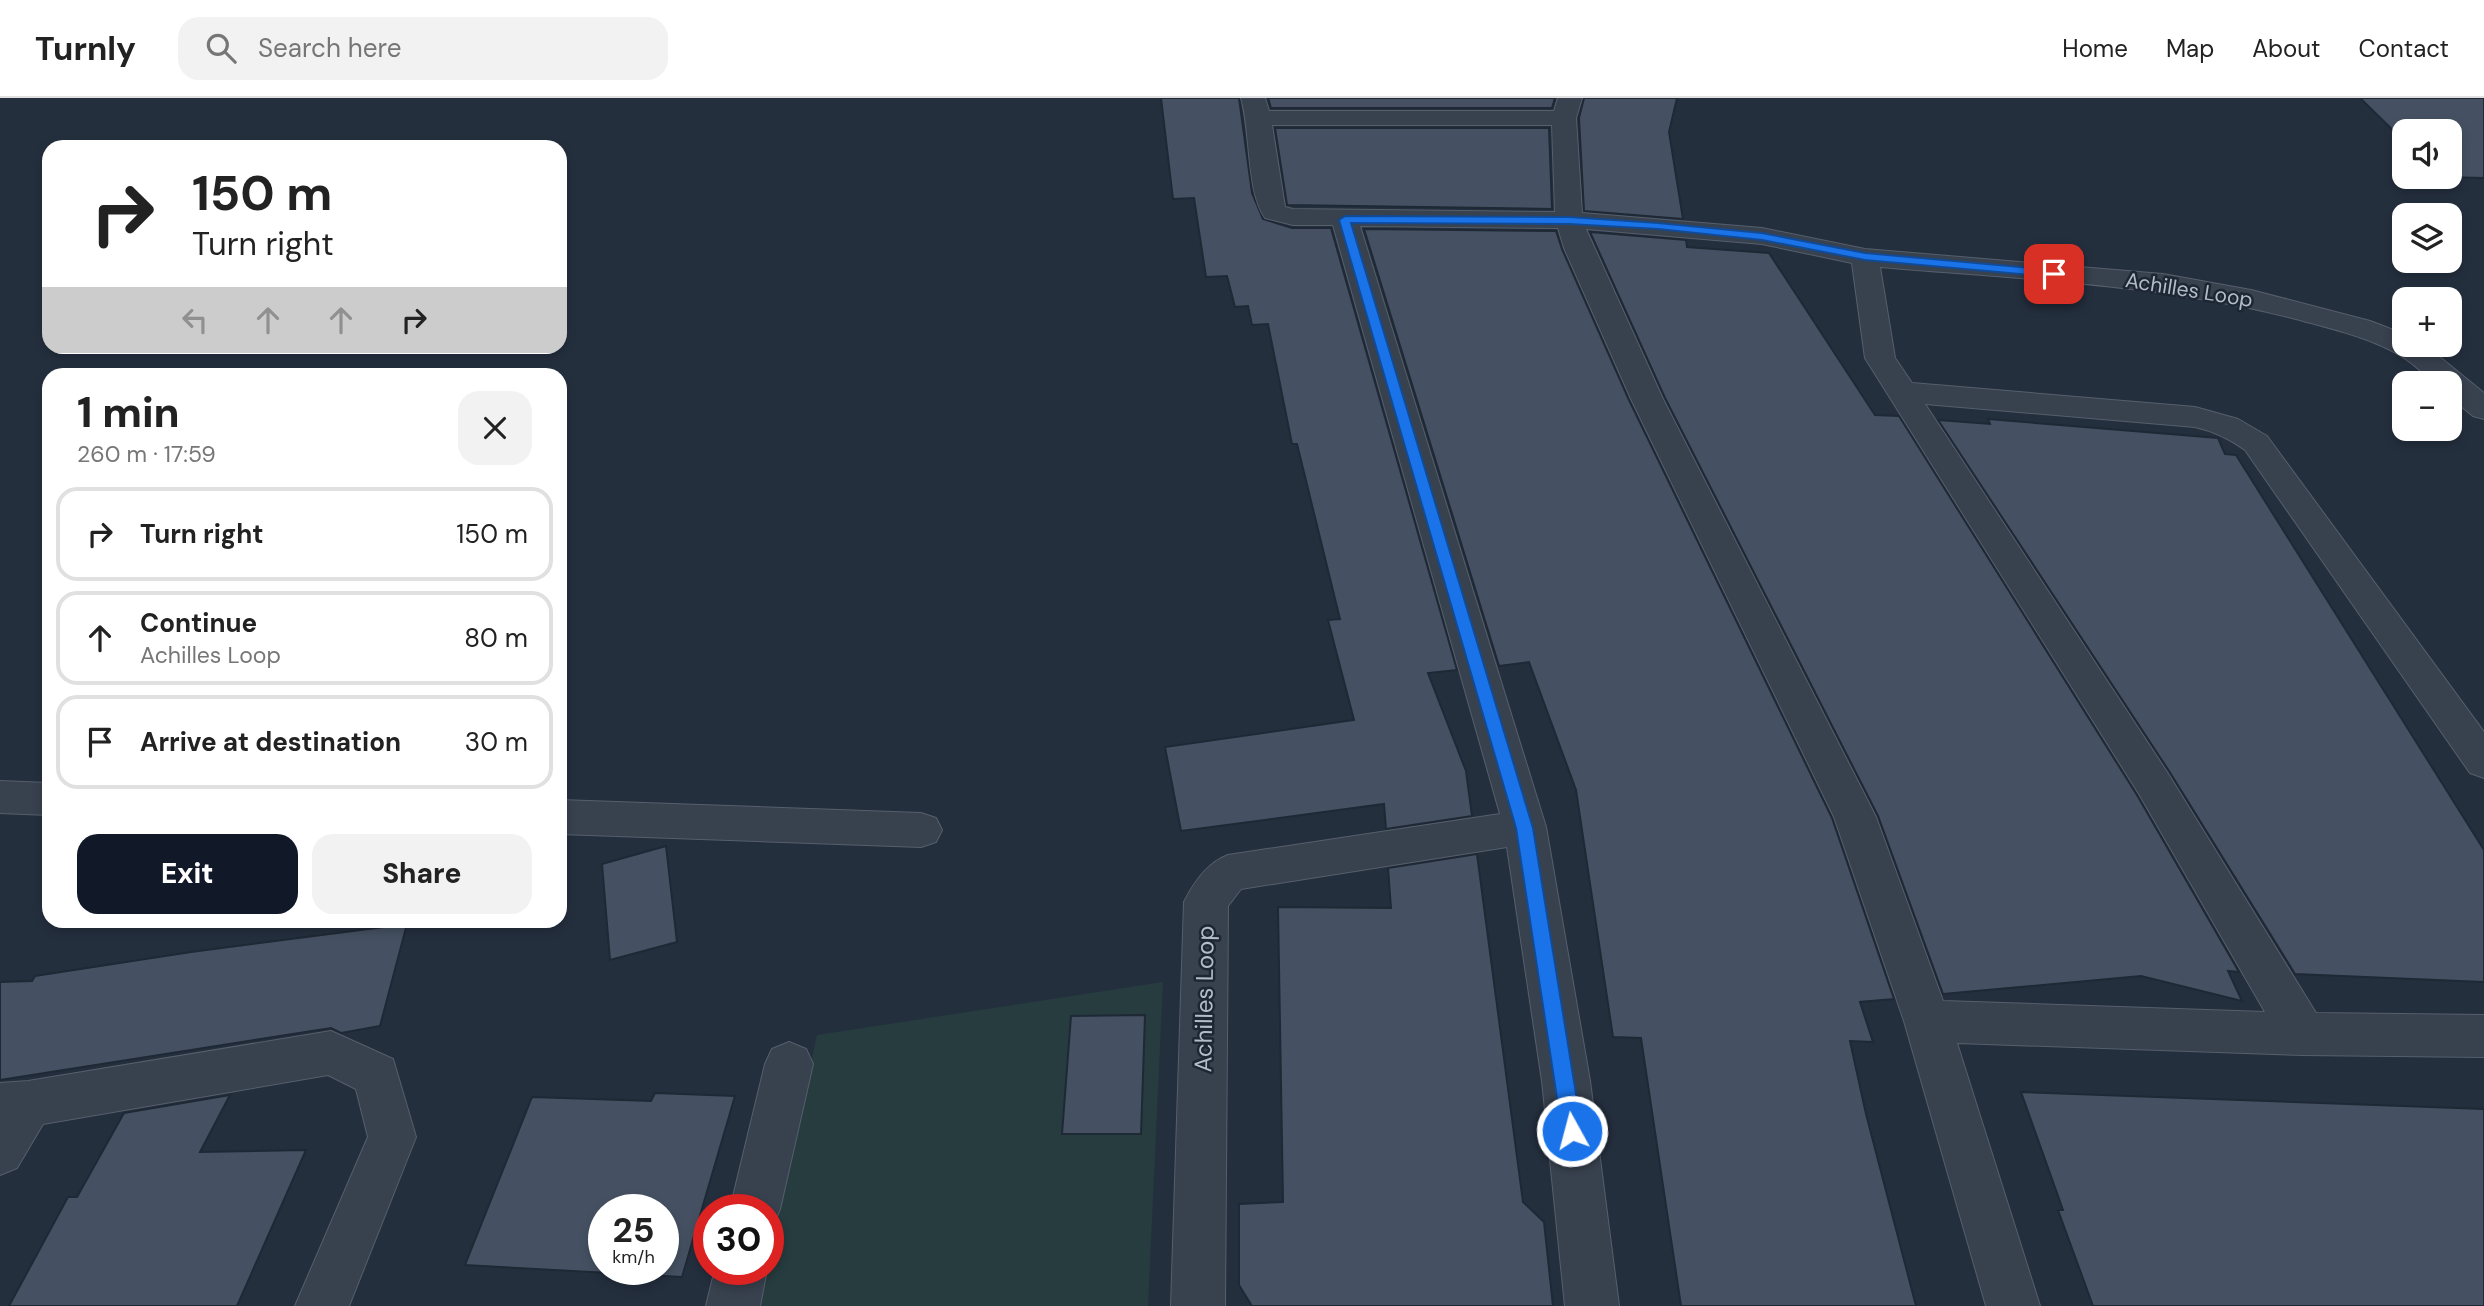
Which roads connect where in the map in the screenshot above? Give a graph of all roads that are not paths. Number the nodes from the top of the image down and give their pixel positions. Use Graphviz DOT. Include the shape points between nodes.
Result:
graph roads {
  1 [pos="1256,108"];
  2 [pos="1567,108"];
  3 [pos="1345,220"];
  4 [pos="1569,220"];
  5 [pos="1865,257"];
  6 [pos="1901,392"];
  7 [pos="2484,409"];
  8 [pos="2484,762"];
  9 [pos="0,797"];
  10 [pos="42,799"];
  11 [pos="567,817"];
  12 [pos="1525,828"];
  13 [pos="921,830"];
  14 [pos="1927,1021"];
  15 [pos="2303,1034"];
  16 [pos="2484,1036"];
  17 [pos="789,1064"];
  18 [pos="14,1105"];
  19 [pos="0,1151"];
  20 [pos="759,1194"];
  21 [pos="738,1285"];
  22 [pos="322,1306"];
  23 [pos="733,1306"];
  24 [pos="1198,1306"];
  25 [pos="1592,1306"];
  26 [pos="2012,1306"];
  1 -- 2 [label="street"];
  1 -- 3 [label="street, Achilles Loop" via="1274,212 1293,218"];
  2 -- 4 [label="street"];
  3 -- 4 [label="street, Achilles Loop"];
  3 -- 12 [label="street"];
  4 -- 5 [label="street, Achilles Loop" via="1762,236"];
  4 -- 14 [label="street" via="1647,399 1855,817"];
  5 -- 6 [label="street" via="1880,358"];
  5 -- 7 [label="street, Achilles Loop" via="2163,283 2251,299 2389,338 2414,351"];
  6 -- 8 [label="street" via="2195,417 2246,435"];
  6 -- 15 [label="street" via="2153,783"];
  9 -- 10 [label="street"];
  11 -- 13 [label="street"];
  12 -- 24 [label="street, Achilles Loop" via="1228,873 1206,902"];
  12 -- 25 [label="street" via="1566,1081"];
  14 -- 15 [label="street"];
  14 -- 26 [label="street"];
  15 -- 16 [label="street"];
  17 -- 20 [label="street"];
  18 -- 19 [label="street"];
  18 -- 22 [label="street" via="331,1053 376,1075 393,1137"];
  21 -- 23 [label="street"];
}
